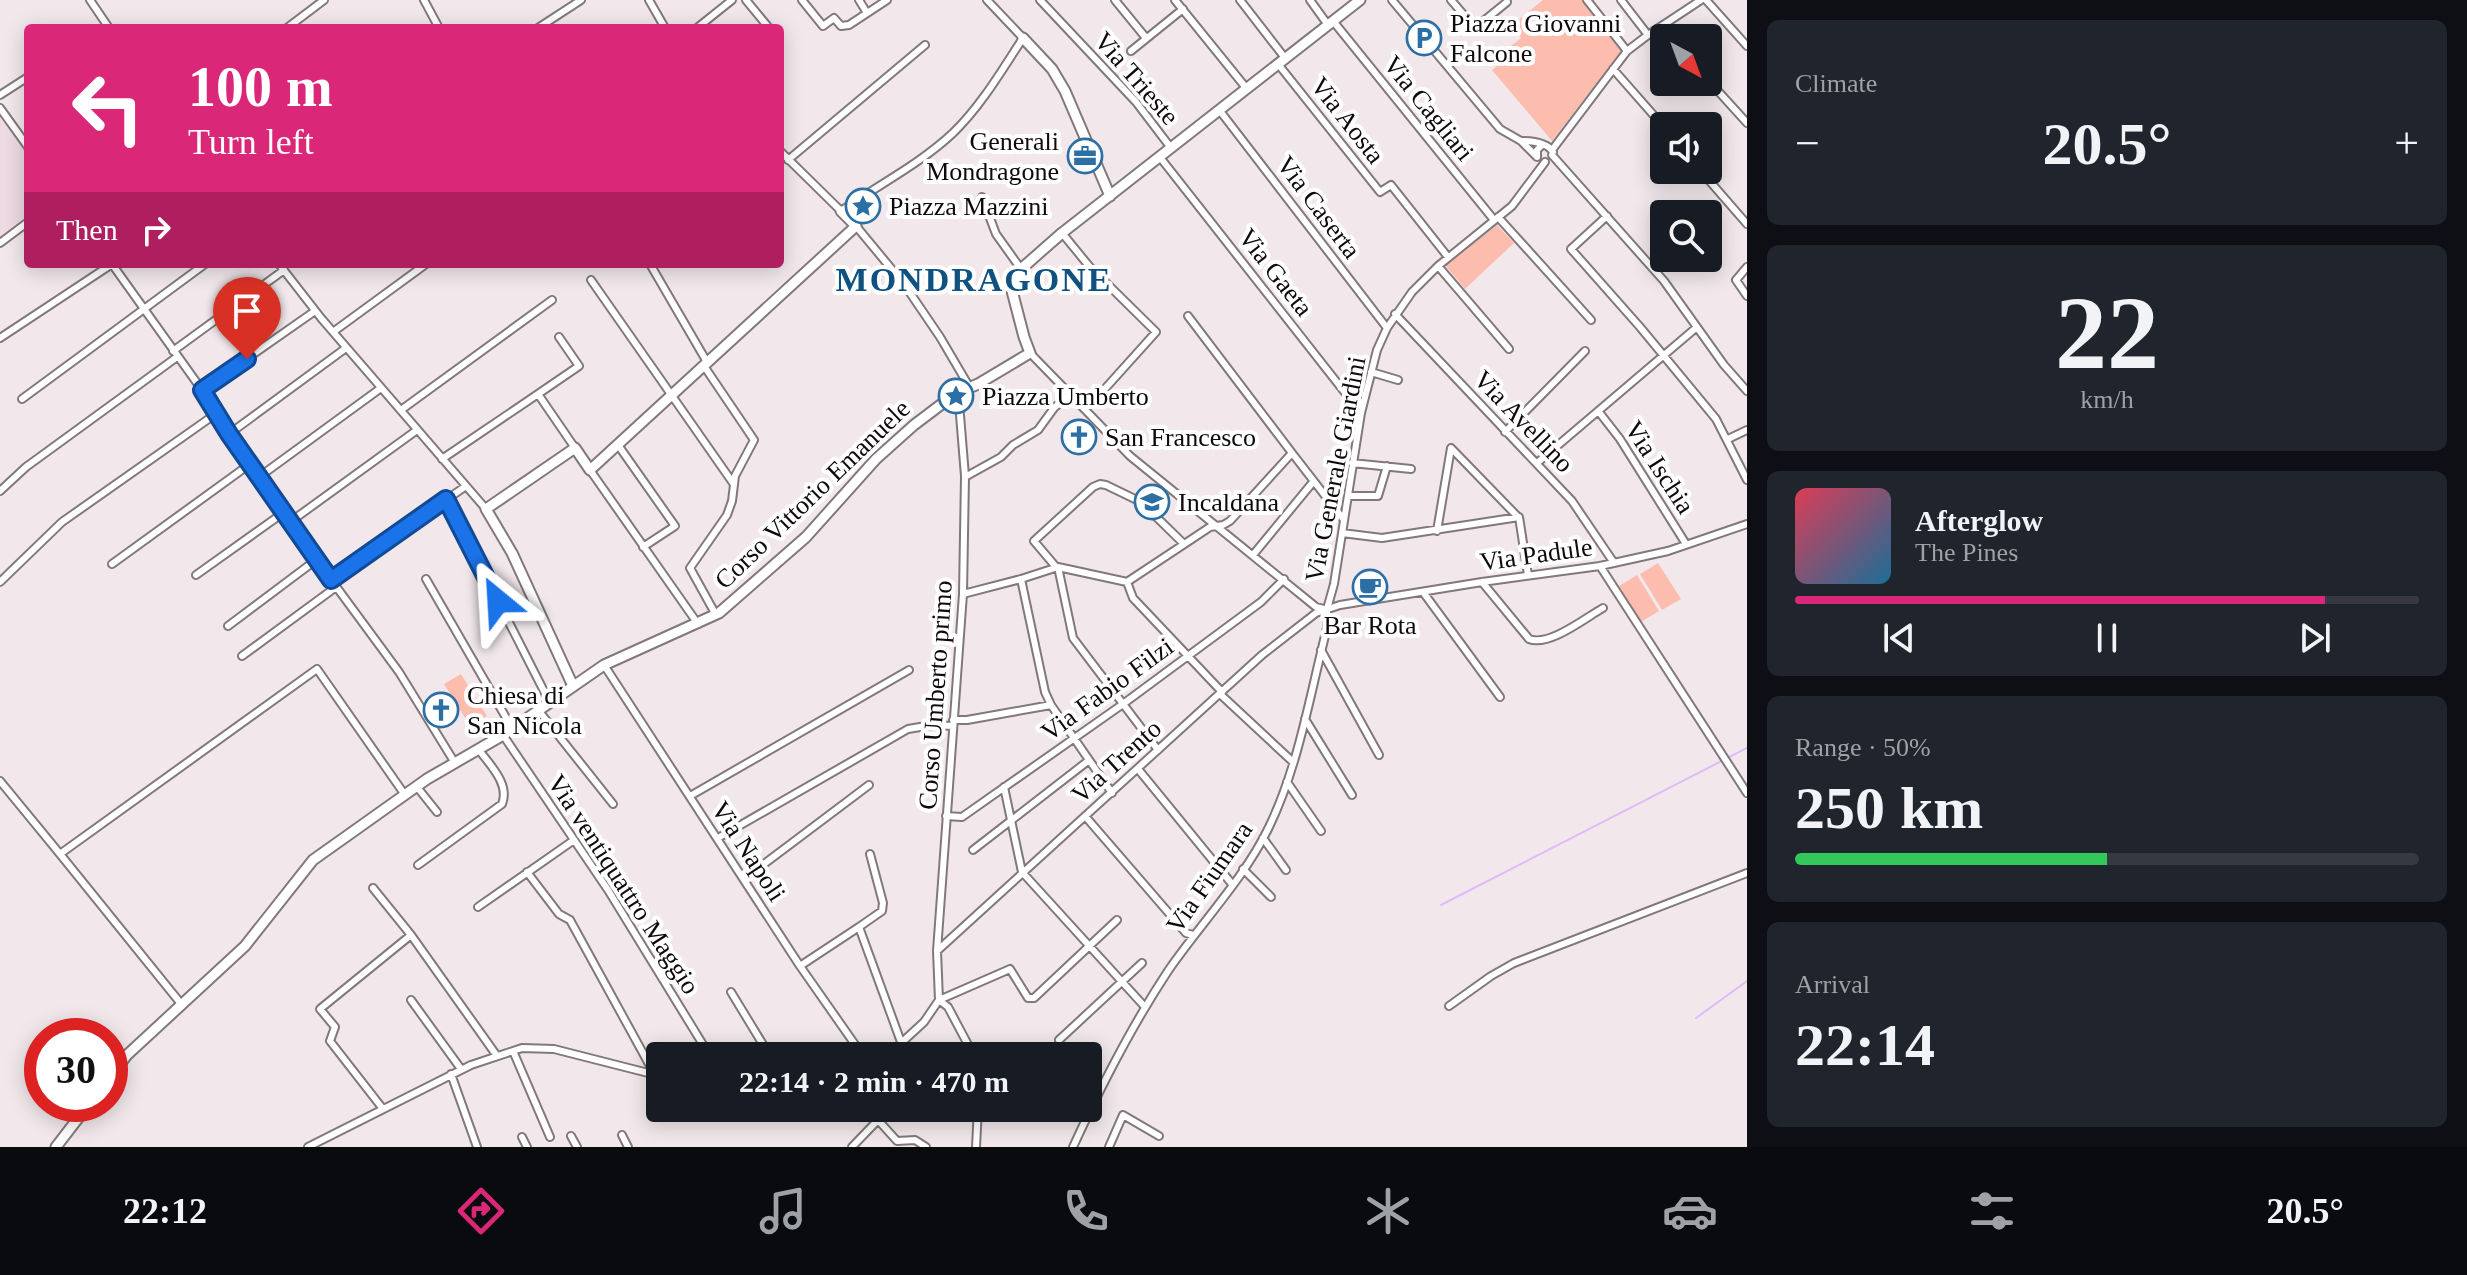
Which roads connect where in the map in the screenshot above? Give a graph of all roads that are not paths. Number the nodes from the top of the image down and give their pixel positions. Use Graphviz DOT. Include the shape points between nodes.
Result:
graph roads {
  1 [pos="90,0"];
  2 [pos="324,0"];
  3 [pos="424,0"];
  4 [pos="581,0"];
  5 [pos="649,0"];
  6 [pos="732,0"];
  7 [pos="746,0"];
  8 [pos="802,0"];
  9 [pos="859,0"];
  10 [pos="887,0"];
  11 [pos="987,0"];
  12 [pos="1040,0"];
  13 [pos="1115,0"];
  14 [pos="1175,0"];
  15 [pos="1240,0"];
  16 [pos="1310,0"];
  17 [pos="1360,0"];
  18 [pos="1392,0"];
  19 [pos="1451,0"];
  20 [pos="1587,0"];
  21 [pos="1703,0"];
  22 [pos="1624,1"];
  23 [pos="1507,2"];
  24 [pos="1183,9"];
  25 [pos="867,13"];
  26 [pos="1331,23"];
  27 [pos="104,24"];
  28 [pos="292,24"];
  29 [pos="437,24"];
  30 [pos="544,24"];
  31 [pos="662,24"];
  32 [pos="702,24"];
  33 [pos="766,24"];
  34 [pos="1666,24"];
  35 [pos="1648,35"];
  36 [pos="1023,38"];
  37 [pos="1146,38"];
  38 [pos="925,45"];
  39 [pos="1747,46"];
  40 [pos="1131,51"];
  41 [pos="1627,51"];
  42 [pos="1282,61"];
  43 [pos="1613,69"];
  44 [pos="24,80"];
  45 [pos="1247,89"];
  46 [pos="0,95"];
  47 [pos="1722,95"];
  48 [pos="0,108"];
  49 [pos="1220,111"];
  50 [pos="1651,112"];
  51 [pos="1747,123"];
  52 [pos="24,141"];
  53 [pos="1521,141"];
  54 [pos="1171,148"];
  55 [pos="1548,153"];
  56 [pos="784,156"];
  57 [pos="1159,156"];
  58 [pos="1537,157"];
  59 [pos="788,160"];
  60 [pos="1712,184"];
  61 [pos="1110,196"];
  62 [pos="982,197"];
  63 [pos="841,211"];
  64 [pos="1607,216"];
  65 [pos="1496,218"];
  66 [pos="1747,224"];
  67 [pos="24,225"];
  68 [pos="856,226"];
  69 [pos="1062,233"];
  70 [pos="0,243"];
  71 [pos="1448,257"];
  72 [pos="1438,266"];
  73 [pos="1747,267"];
  74 [pos="112,268"];
  75 [pos="115,268"];
  76 [pos="199,268"];
  77 [pos="280,268"];
  78 [pos="282,268"];
  79 [pos="421,268"];
  80 [pos="652,268"];
  81 [pos="1021,269"];
  82 [pos="591,280"];
  83 [pos="1747,296"];
  84 [pos="552,300"];
  85 [pos="144,307"];
  86 [pos="315,311"];
  87 [pos="1395,314"];
  88 [pos="1188,316"];
  89 [pos="1591,320"];
  90 [pos="1697,327"];
  91 [pos="1387,328"];
  92 [pos="333,332"];
  93 [pos="559,337"];
  94 [pos="0,338"];
  95 [pos="346,348"];
  96 [pos="1509,349"];
  97 [pos="1585,351"];
  98 [pos="1030,353"];
  99 [pos="175,354"];
  100 [pos="1665,356"];
  101 [pos="705,363"];
  102 [pos="1371,372"];
  103 [pos="1398,380"];
  104 [pos="381,388"];
  105 [pos="202,390"];
  106 [pos="966,390"];
  107 [pos="1747,391"];
  108 [pos="538,394"];
  109 [pos="672,395"];
  110 [pos="1069,395"];
  111 [pos="22,399"];
  112 [pos="1083,407"];
  113 [pos="401,410"];
  114 [pos="1599,412"];
  115 [pos="217,413"];
  116 [pos="1361,413"];
  117 [pos="417,430"];
  118 [pos="1747,430"];
  119 [pos="1505,432"];
  120 [pos="229,434"];
  121 [pos="1728,439"];
  122 [pos="618,445"];
  123 [pos="575,448"];
  124 [pos="1292,453"];
  125 [pos="442,459"];
  126 [pos="1352,463"];
  127 [pos="1537,463"];
  128 [pos="1744,463"];
  129 [pos="250,464"];
  130 [pos="1387,466"];
  131 [pos="1411,469"];
  132 [pos="590,470"];
  133 [pos="259,477"];
  134 [pos="965,477"];
  135 [pos="1747,480"];
  136 [pos="1313,482"];
  137 [pos="733,483"];
  138 [pos="466,486"];
  139 [pos="0,491"];
  140 [pos="1348,496"];
  141 [pos="446,499"];
  142 [pos="486,509"];
  143 [pos="283,513"];
  144 [pos="1519,517"];
  145 [pos="1344,520"];
  146 [pos="290,522"];
  147 [pos="1747,524"];
  148 [pos="1217,526"];
  149 [pos="1437,531"];
  150 [pos="1342,533"];
  151 [pos="1183,543"];
  152 [pos="1686,544"];
  153 [pos="643,547"];
  154 [pos="1253,555"];
  155 [pos="316,560"];
  156 [pos="1614,563"];
  157 [pos="112,564"];
  158 [pos="1600,566"];
  159 [pos="1057,567"];
  160 [pos="196,575"];
  161 [pos="1528,575"];
  162 [pos="426,579"];
  163 [pos="1021,579"];
  164 [pos="1284,579"];
  165 [pos="0,582"];
  166 [pos="1127,582"];
  167 [pos="1482,582"];
  168 [pos="334,584"];
  169 [pos="1423,592"];
  170 [pos="963,594"];
  171 [pos="1603,608"];
  172 [pos="1327,609"];
  173 [pos="716,615"];
  174 [pos="698,624"];
  175 [pos="228,626"];
  176 [pos="1321,650"];
  177 [pos="242,656"];
  178 [pos="1187,656"];
  179 [pos="604,665"];
  180 [pos="909,670"];
  181 [pos="573,686"];
  182 [pos="1221,693"];
  183 [pos="1500,697"];
  184 [pos="550,703"];
  185 [pos="1123,704"];
  186 [pos="1051,705"];
  187 [pos="539,711"];
  188 [pos="1305,719"];
  189 [pos="953,723"];
  190 [pos="513,729"];
  191 [pos="503,735"];
  192 [pos="1073,739"];
  193 [pos="479,750"];
  194 [pos="1158,750"];
  195 [pos="1379,755"];
  196 [pos="1088,761"];
  197 [pos="1293,762"];
  198 [pos="455,763"];
  199 [pos="1138,769"];
  200 [pos="0,781"];
  201 [pos="1287,782"];
  202 [pos="869,785"];
  203 [pos="417,787"];
  204 [pos="1004,787"];
  205 [pos="1112,793"];
  206 [pos="1747,793"];
  207 [pos="405,795"];
  208 [pos="1352,795"];
  209 [pos="690,796"];
  210 [pos="613,804"];
  211 [pos="437,812"];
  212 [pos="946,816"];
  213 [pos="1085,816"];
  214 [pos="1011,820"];
  215 [pos="1321,831"];
  216 [pos="718,838"];
  217 [pos="1263,838"];
  218 [pos="574,840"];
  219 [pos="973,850"];
  220 [pos="60,854"];
  221 [pos="870,854"];
  222 [pos="418,865"];
  223 [pos="1243,869"];
  224 [pos="1286,870"];
  225 [pos="527,872"];
  226 [pos="1022,872"];
  227 [pos="1747,873"];
  228 [pos="744,879"];
  229 [pos="1232,884"];
  230 [pos="373,888"];
  231 [pos="1271,897"];
  232 [pos="478,907"];
  233 [pos="1117,920"];
  234 [pos="859,927"];
  235 [pos="411,935"];
  236 [pos="1193,935"];
  237 [pos="1089,947"];
  238 [pos="937,951"];
  239 [pos="1142,963"];
  240 [pos="800,966"];
  241 [pos="1121,982"];
  242 [pos="731,992"];
  243 [pos="411,1000"];
  244 [pos="939,1000"];
  245 [pos="182,1005"];
  246 [pos="1449,1006"];
  247 [pos="1145,1007"];
  248 [pos="1059,1040"];
  249 [pos="701,1042"];
  250 [pos="761,1042"];
  251 [pos="853,1042"];
  252 [pos="901,1042"];
  253 [pos="967,1042"];
  254 [pos="513,1051"];
  255 [pos="128,1054"];
  256 [pos="646,1055"];
  257 [pos="497,1056"];
  258 [pos="461,1069"];
  259 [pos="646,1072"];
  260 [pos="451,1074"];
  261 [pos="383,1109"];
  262 [pos="75,1122"];
  263 [pos="876,1122"];
  264 [pos="880,1122"];
  265 [pos="977,1122"];
  266 [pos="622,1135"];
  267 [pos="571,1136"];
  268 [pos="1159,1136"];
  269 [pos="522,1137"];
  270 [pos="550,1137"];
  271 [pos="56,1147"];
  272 [pos="308,1147"];
  273 [pos="477,1147"];
  274 [pos="527,1147"];
  275 [pos="577,1147"];
  276 [pos="628,1147"];
  277 [pos="852,1147"];
  278 [pos="926,1147"];
  279 [pos="976,1147"];
  280 [pos="1073,1147"];
  281 [pos="1109,1147"];
  1 -- 27 [label="street"];
  2 -- 28 [label="street"];
  3 -- 29 [label="street"];
  4 -- 30 [label="street"];
  5 -- 31 [label="street"];
  6 -- 32 [label="street"];
  7 -- 33 [label="street"];
  8 -- 25 [label="street" via="823,26 834,18 841,26 849,25"];
  9 -- 25 [label="street"];
  10 -- 25 [label="street"];
  11 -- 36 [label="street"];
  12 -- 54 [label="street, Via Trieste" via="1136,102"];
  13 -- 37 [label="street"];
  14 -- 24 [label="street"];
  15 -- 42 [label="street"];
  16 -- 26 [label="street, Via Cagliari"];
  17 -- 26 [label="street"];
  18 -- 53 [label="street" via="1500,129"];
  19 -- 23 [label="street" via="1475,28"];
  20 -- 41 [label="street"];
  21 -- 34 [label="street, Via Generale Giardini"];
  21 -- 39 [label="street"];
  22 -- 35 [label="street"];
  24 -- 37 [label="street"];
  24 -- 45 [label="street"];
  26 -- 42 [label="street"];
  26 -- 65 [label="street, Via Cagliari"];
  35 -- 41 [label="street, Via Generale Giardini"];
  36 -- 61 [label="street" via="1065,91"];
  36 -- 63 [label="street" via="955,132"];
  37 -- 40 [label="street"];
  38 -- 59 [label="street"];
  41 -- 43 [label="street, Via Generale Giardini"];
  42 -- 45 [label="street"];
  42 -- 71 [label="street, Via Aosta" via="1380,192 1391,185"];
  43 -- 50 [label="street"];
  43 -- 55 [label="street, Via Generale Giardini"];
  44 -- 46 [label="street"];
  45 -- 49 [label="street"];
  47 -- 51 [label="street"];
  48 -- 52 [label="street"];
  49 -- 54 [label="street"];
  49 -- 91 [label="street, Via Caserta"];
  53 -- 55 [label="street" via="1535,141"];
  53 -- 58 [label="street"];
  54 -- 57 [label="street"];
  55 -- 58 [label="street"];
  55 -- 58 [label="street" via="1537,150"];
  55 -- 64 [label="street"];
  55 -- 65 [label="street, Via Generale Giardini" via="1512,206"];
  56 -- 59 [label="street"];
  57 -- 61 [label="street"];
  57 -- 116 [label="street, Via Gaeta"];
  59 -- 63 [label="street"];
  60 -- 66 [label="street"];
  61 -- 69 [label="street"];
  62 -- 81 [label="street" via="996,234"];
  63 -- 68 [label="street"];
  64 -- 90 [label="street"];
  64 -- 100 [label="street" via="1571,249"];
  65 -- 71 [label="street, Via Generale Giardini"];
  65 -- 89 [label="street, Via Cagliari"];
  67 -- 70 [label="street"];
  68 -- 101 [label="street"];
  68 -- 106 [label="street" via="940,337"];
  69 -- 81 [label="street"];
  69 -- 112 [label="street" via="1156,332"];
  71 -- 72 [label="street, Via Generale Giardini"];
  72 -- 87 [label="street, Via Generale Giardini"];
  72 -- 96 [label="street"];
  73 -- 83 [label="street" via="1736,280"];
  74 -- 94 [label="street"];
  75 -- 85 [label="street"];
  76 -- 85 [label="street"];
  77 -- 99 [label="street"];
  78 -- 86 [label="street"];
  79 -- 92 [label="street"];
  80 -- 101 [label="street"];
  81 -- 98 [label="street" via="1011,287"];
  82 -- 109 [label="street"];
  84 -- 113 [label="street"];
  85 -- 99 [label="street"];
  85 -- 111 [label="street"];
  86 -- 92 [label="street"];
  86 -- 105 [label="street"];
  87 -- 91 [label="street, Via Generale Giardini"];
  87 -- 119 [label="street, Via Avellino"];
  88 -- 124 [label="street"];
  90 -- 100 [label="street"];
  90 -- 107 [label="street"];
  91 -- 102 [label="street, Via Generale Giardini"];
  92 -- 95 [label="street"];
  93 -- 108 [label="street" via="579,366"];
  95 -- 104 [label="street"];
  95 -- 120 [label="street"];
  97 -- 119 [label="street"];
  98 -- 106 [label="street, Corso Vittorio Emanuele"];
  98 -- 110 [label="street"];
  99 -- 105 [label="street"];
  99 -- 139 [label="street"];
  100 -- 114 [label="street"];
  100 -- 121 [label="street"];
  101 -- 109 [label="street"];
  101 -- 137 [label="street" via="754,440"];
  102 -- 103 [label="street"];
  102 -- 116 [label="street, Via Generale Giardini"];
  104 -- 113 [label="street"];
  104 -- 133 [label="street"];
  105 -- 115 [label="street"];
  106 -- 134 [label="street, Corso Umberto primo" via="959,403"];
  106 -- 173 [label="street, Corso Vittorio Emanuele" via="941,403 891,445 806,537"];
  108 -- 123 [label="street"];
  108 -- 125 [label="street"];
  109 -- 122 [label="street"];
  109 -- 137 [label="street"];
  110 -- 112 [label="street"];
  110 -- 134 [label="street" via="1038,430"];
  112 -- 148 [label="street" via="1130,456"];
  113 -- 117 [label="street"];
  114 -- 127 [label="street"];
  114 -- 152 [label="street, Via Ischia"];
  115 -- 120 [label="street"];
  115 -- 165 [label="street" via="62,522"];
  116 -- 126 [label="street, Via Generale Giardini"];
  117 -- 125 [label="street"];
  117 -- 146 [label="street"];
  118 -- 121 [label="street"];
  119 -- 127 [label="street, Via Avellino"];
  120 -- 129 [label="street"];
  121 -- 128 [label="street"];
  122 -- 132 [label="street"];
  122 -- 153 [label="street" via="675,526"];
  123 -- 132 [label="street"];
  123 -- 142 [label="street"];
  124 -- 136 [label="street"];
  124 -- 148 [label="street" via="1230,521"];
  125 -- 138 [label="street"];
  126 -- 130 [label="street"];
  126 -- 140 [label="street, Via Generale Giardini"];
  127 -- 156 [label="street, Via Avellino" via="1572,501"];
  128 -- 135 [label="street"];
  129 -- 133 [label="street"];
  129 -- 157 [label="street"];
  130 -- 131 [label="street"];
  130 -- 140 [label="street" via="1378,496"];
  132 -- 153 [label="street"];
  133 -- 143 [label="street"];
  134 -- 170 [label="street, Corso Umberto primo"];
  136 -- 145 [label="street"];
  136 -- 154 [label="street"];
  137 -- 173 [label="street" via="727,515 690,568"];
  138 -- 141 [label="street"];
  138 -- 142 [label="street"];
  140 -- 145 [label="street, Via Generale Giardini"];
  141 -- 168 [label="street"];
  141 -- 184 [label="street"];
  142 -- 181 [label="street"];
  143 -- 146 [label="street"];
  143 -- 160 [label="street"];
  144 -- 149 [label="street"];
  144 -- 149 [label="street" via="1451,448"];
  144 -- 161 [label="street"];
  145 -- 150 [label="street, Via Generale Giardini"];
  146 -- 155 [label="street"];
  147 -- 152 [label="street, Via Padule"];
  148 -- 151 [label="street"];
  148 -- 154 [label="street"];
  149 -- 150 [label="street" via="1382,538"];
  150 -- 172 [label="street, Via Generale Giardini"];
  151 -- 159 [label="street" via="1141,502 1100,484 1034,541"];
  151 -- 166 [label="street"];
  152 -- 156 [label="street, Via Padule"];
  153 -- 174 [label="street"];
  154 -- 164 [label="street"];
  155 -- 168 [label="street"];
  155 -- 175 [label="street"];
  156 -- 158 [label="street, Via Padule"];
  158 -- 161 [label="street, Via Padule"];
  158 -- 206 [label="street"];
  159 -- 163 [label="street"];
  159 -- 166 [label="street"];
  159 -- 185 [label="street" via="1073,638"];
  161 -- 167 [label="street, Via Padule"];
  162 -- 190 [label="street"];
  163 -- 170 [label="street"];
  163 -- 186 [label="street"];
  164 -- 172 [label="street" via="1316,607"];
  164 -- 178 [label="street, Via Fabio Filzi"];
  166 -- 178 [label="street" via="1133,598"];
  167 -- 169 [label="street, Via Padule"];
  167 -- 171 [label="street" via="1534,641 1547,641"];
  168 -- 177 [label="street"];
  168 -- 198 [label="street" via="399,672"];
  169 -- 172 [label="street, Via Padule"];
  169 -- 183 [label="street"];
  170 -- 189 [label="street, Corso Umberto primo"];
  172 -- 176 [label="street, Via Fiumara"];
  172 -- 182 [label="street, Via Trento" via="1262,655"];
  173 -- 174 [label="street, Corso Vittorio Emanuele"];
  174 -- 179 [label="street, Corso Vittorio Emanuele"];
  176 -- 188 [label="street, Via Fiumara"];
  176 -- 195 [label="street"];
  178 -- 182 [label="street"];
  178 -- 185 [label="street, Via Fabio Filzi"];
  179 -- 181 [label="street, Corso Vittorio Emanuele"];
  179 -- 209 [label="street, Via Napoli"];
  180 -- 209 [label="street"];
  181 -- 184 [label="street, Corso Vittorio Emanuele"];
  182 -- 194 [label="street, Via Trento"];
  182 -- 197 [label="street"];
  184 -- 187 [label="street, Corso Vittorio Emanuele"];
  185 -- 192 [label="street, Via Fabio Filzi"];
  185 -- 194 [label="street"];
  186 -- 189 [label="street"];
  186 -- 192 [label="street"];
  187 -- 190 [label="street, Corso Vittorio Emanuele"];
  187 -- 210 [label="street"];
  188 -- 197 [label="street, Via Fiumara"];
  188 -- 208 [label="street"];
  189 -- 212 [label="street, Corso Umberto primo"];
  189 -- 216 [label="street" via="908,729"];
  190 -- 191 [label="street, Corso Vittorio Emanuele"];
  191 -- 193 [label="street, Corso Vittorio Emanuele"];
  191 -- 218 [label="street, Via ventiquattro Maggio"];
  192 -- 196 [label="street"];
  192 -- 204 [label="street, Via Fabio Filzi"];
  193 -- 198 [label="street, Corso Vittorio Emanuele"];
  193 -- 222 [label="street" via="502,782 505,799"];
  194 -- 199 [label="street, Via Trento"];
  196 -- 205 [label="street"];
  196 -- 214 [label="street"];
  197 -- 201 [label="street, Via Fiumara"];
  198 -- 203 [label="street, Corso Vittorio Emanuele"];
  199 -- 205 [label="street, Via Trento"];
  199 -- 229 [label="street"];
  200 -- 220 [label="street"];
  201 -- 215 [label="street"];
  201 -- 217 [label="street, Via Fiumara"];
  202 -- 228 [label="street"];
  203 -- 207 [label="street, Corso Vittorio Emanuele"];
  203 -- 211 [label="street"];
  204 -- 212 [label="street, Via Fabio Filzi" via="962,817"];
  204 -- 214 [label="street"];
  205 -- 213 [label="street, Via Trento"];
  207 -- 220 [label="street" via="317,669"];
  207 -- 245 [label="street, Corso Vittorio Emanuele" via="313,860 245,946"];
  209 -- 216 [label="street, Via Napoli"];
  212 -- 238 [label="street, Corso Umberto primo"];
  213 -- 226 [label="street, Via Trento"];
  213 -- 236 [label="street"];
  214 -- 219 [label="street"];
  214 -- 226 [label="street"];
  216 -- 228 [label="street, Via Napoli"];
  217 -- 223 [label="street, Via Fiumara"];
  217 -- 224 [label="street"];
  218 -- 225 [label="street"];
  218 -- 249 [label="street, Via ventiquattro Maggio"];
  220 -- 245 [label="street"];
  221 -- 234 [label="street" via="882,911"];
  223 -- 229 [label="street, Via Fiumara"];
  223 -- 231 [label="street"];
  225 -- 232 [label="street"];
  225 -- 256 [label="street" via="574,926"];
  226 -- 237 [label="street"];
  226 -- 238 [label="street, Via Trento"];
  227 -- 246 [label="street" via="1514,963"];
  228 -- 240 [label="street, Via Napoli"];
  229 -- 236 [label="street, Via Fiumara"];
  230 -- 235 [label="street"];
  233 -- 237 [label="street"];
  234 -- 240 [label="street"];
  234 -- 252 [label="street"];
  235 -- 257 [label="street"];
  235 -- 261 [label="street" via="320,1009 335,1027 330,1041"];
  236 -- 247 [label="street, Via Fiumara"];
  237 -- 241 [label="street"];
  237 -- 244 [label="street" via="1030,999 1010,969"];
  238 -- 244 [label="street, Corso Umberto primo"];
  239 -- 241 [label="street"];
  240 -- 251 [label="street, Via Napoli"];
  241 -- 247 [label="street"];
  241 -- 248 [label="street"];
  242 -- 250 [label="street"];
  243 -- 258 [label="street"];
  244 -- 252 [label="street"];
  244 -- 253 [label="street"];
  245 -- 255 [label="street, Corso Vittorio Emanuele"];
  247 -- 280 [label="street, Via Fiumara"];
  254 -- 257 [label="street"];
  254 -- 259 [label="street" via="554,1049"];
  254 -- 270 [label="street"];
  257 -- 258 [label="street"];
  258 -- 260 [label="street"];
  260 -- 261 [label="street"];
  260 -- 273 [label="street"];
  261 -- 272 [label="street"];
  262 -- 271 [label="street"];
  263 -- 277 [label="street"];
  264 -- 278 [label="street" via="897,1141 915,1140"];
  265 -- 279 [label="street"];
  266 -- 276 [label="street"];
  267 -- 275 [label="street"];
  268 -- 281 [label="street" via="1123,1115"];
  269 -- 274 [label="street"];
}
